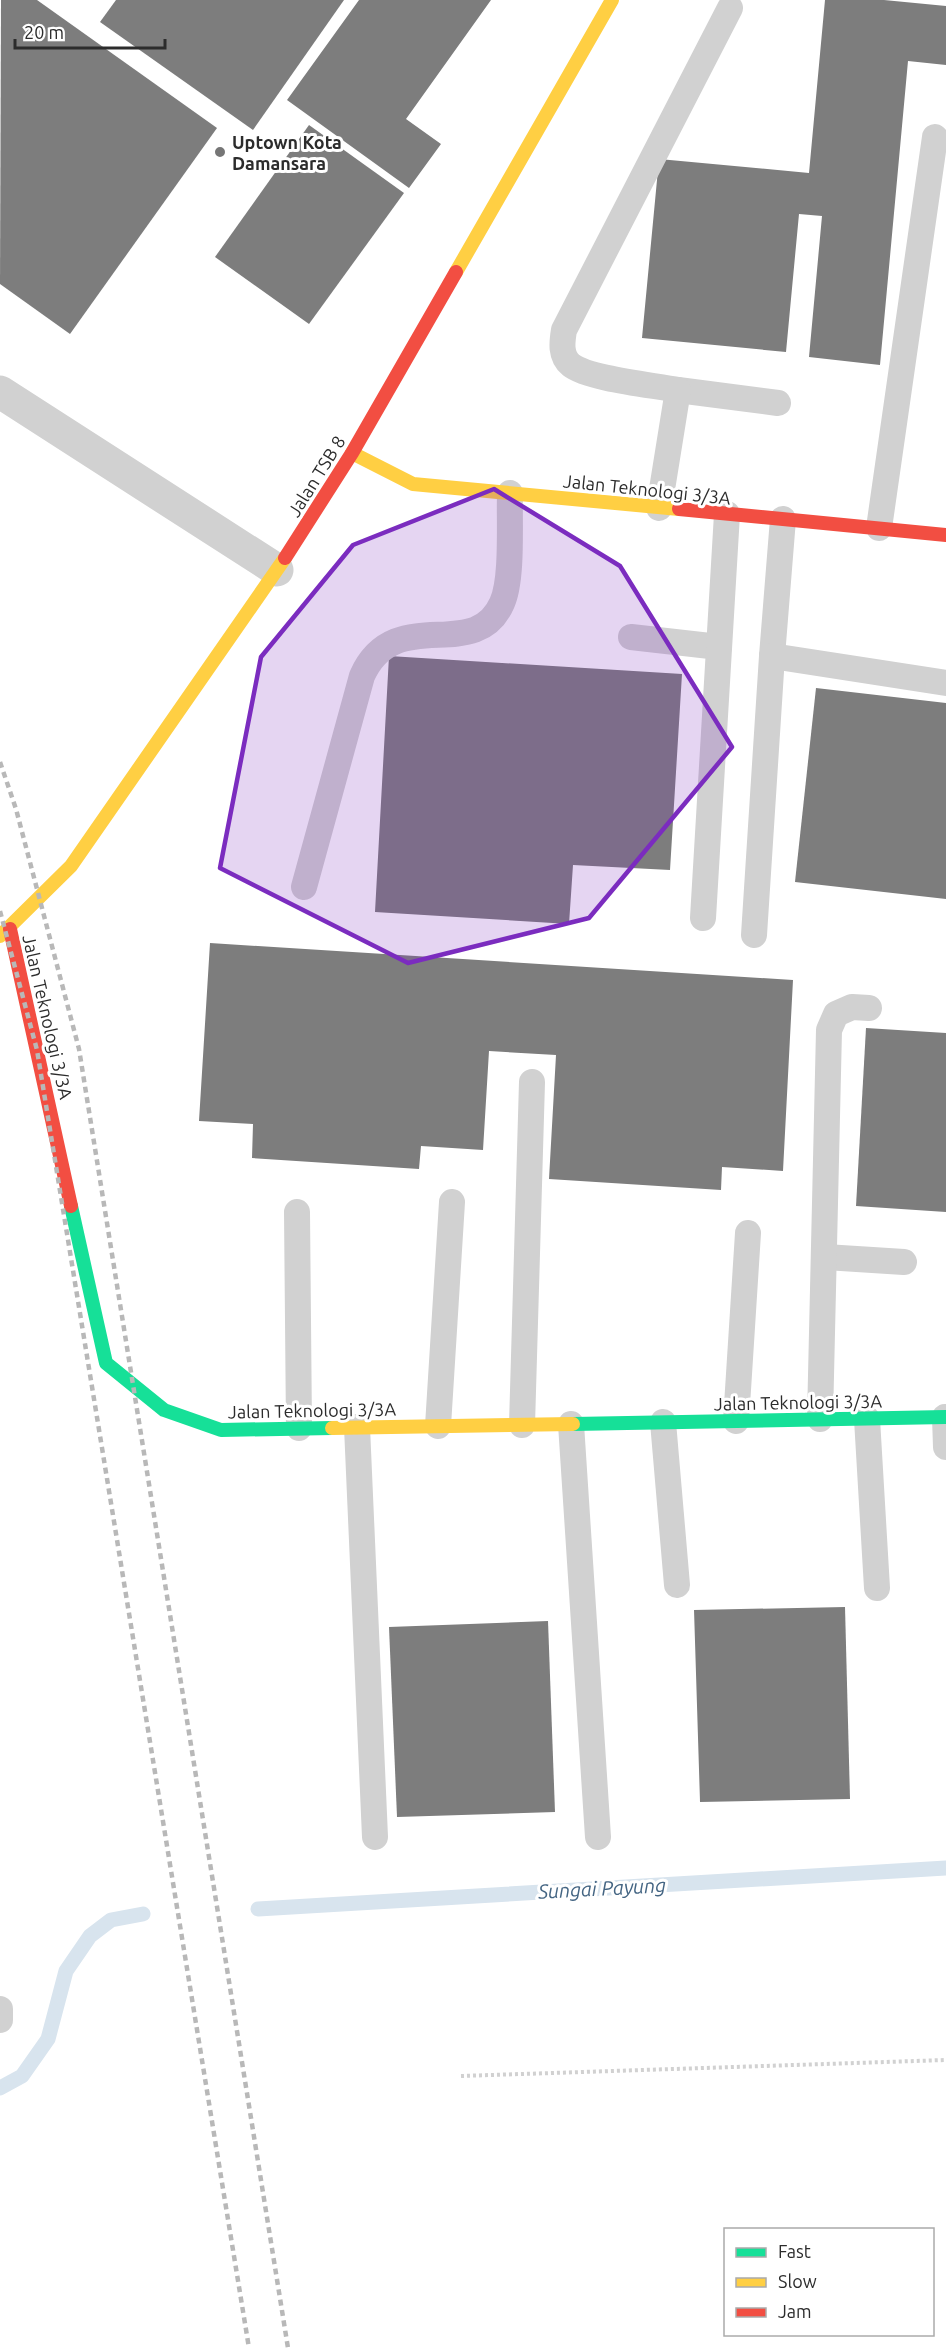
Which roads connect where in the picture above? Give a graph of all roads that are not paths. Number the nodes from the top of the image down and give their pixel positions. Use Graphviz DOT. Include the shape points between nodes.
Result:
graph roads {
  1 [pos="612,0"];
  2 [pos="730,9"];
  3 [pos="935,137"];
  4 [pos="678,390"];
  5 [pos="0,392"];
  6 [pos="778,403"];
  7 [pos="352,453"];
  8 [pos="510,493"];
  9 [pos="658,508"];
  10 [pos="727,514"];
  11 [pos="783,519"];
  12 [pos="879,528"];
  13 [pos="946,534"];
  14 [pos="277,570"];
  15 [pos="631,637"];
  16 [pos="719,647"];
  17 [pos="772,656"];
  18 [pos="946,683"];
  19 [pos="304,887"];
  20 [pos="704,918"];
  21 [pos="5,933"];
  22 [pos="754,935"];
  23 [pos="869,1008"];
  24 [pos="532,1082"];
  25 [pos="452,1202"];
  26 [pos="297,1212"];
  27 [pos="748,1233"];
  28 [pos="825,1257"];
  29 [pos="904,1262"];
  30 [pos="945,1417"];
  31 [pos="820,1419"];
  32 [pos="867,1419"];
  33 [pos="736,1421"];
  34 [pos="663,1422"];
  35 [pos="571,1424"];
  36 [pos="522,1425"];
  37 [pos="438,1426"];
  38 [pos="357,1427"];
  39 [pos="299,1428"];
  40 [pos="946,1447"];
  41 [pos="677,1585"];
  42 [pos="877,1588"];
  43 [pos="375,1837"];
  44 [pos="598,1837"];
  45 [pos="0,2009"];
  46 [pos="0,2020"];
  1 -- 7 [label="street, Jalan TSB 8"];
  2 -- 4 [label="lane" via="564,330 562,348 570,364 586,373"];
  3 -- 12 [label="lane"];
  4 -- 6 [label="lane"];
  4 -- 9 [label="lane"];
  5 -- 14 [label="street"];
  7 -- 8 [label="street, Jalan Teknologi 3/3A" via="413,484"];
  7 -- 14 [label="street, Jalan TSB 8"];
  8 -- 9 [label="street, Jalan Teknologi 3/3A"];
  8 -- 19 [label="lane" via="507,584 492,619 476,630 457,634 392,640 368,661"];
  9 -- 10 [label="street, Jalan Teknologi 3/3A"];
  10 -- 11 [label="street, Jalan Teknologi 3/3A"];
  10 -- 16 [label="lane"];
  11 -- 12 [label="street, Jalan Teknologi 3/3A"];
  11 -- 17 [label="lane"];
  12 -- 13 [label="street, Jalan Teknologi 3/3A"];
  14 -- 21 [label="street, Jalan TSB 8" via="71,866"];
  15 -- 16 [label="lane"];
  16 -- 20 [label="lane"];
  17 -- 18 [label="lane"];
  17 -- 22 [label="lane"];
  21 -- 39 [label="street, Jalan Teknologi 3/3A" via="106,1363 164,1410 221,1430"];
  23 -- 28 [label="lane" via="852,1007 836,1014 829,1030"];
  24 -- 36 [label="lane"];
  25 -- 37 [label="lane"];
  26 -- 39 [label="lane"];
  27 -- 33 [label="lane"];
  28 -- 29 [label="lane"];
  28 -- 31 [label="lane"];
  30 -- 32 [label="street, Jalan Teknologi 3/3A"];
  30 -- 40 [label="lane"];
  31 -- 32 [label="street, Jalan Teknologi 3/3A"];
  31 -- 33 [label="street, Jalan Teknologi 3/3A"];
  32 -- 42 [label="lane"];
  33 -- 34 [label="street, Jalan Teknologi 3/3A"];
  34 -- 35 [label="street, Jalan Teknologi 3/3A"];
  34 -- 41 [label="lane"];
  35 -- 36 [label="street, Jalan Teknologi 3/3A"];
  35 -- 44 [label="lane"];
  36 -- 37 [label="street, Jalan Teknologi 3/3A"];
  37 -- 38 [label="street, Jalan Teknologi 3/3A"];
  38 -- 39 [label="street, Jalan Teknologi 3/3A"];
  38 -- 43 [label="lane"];
  45 -- 46 [label="lane"];
}
